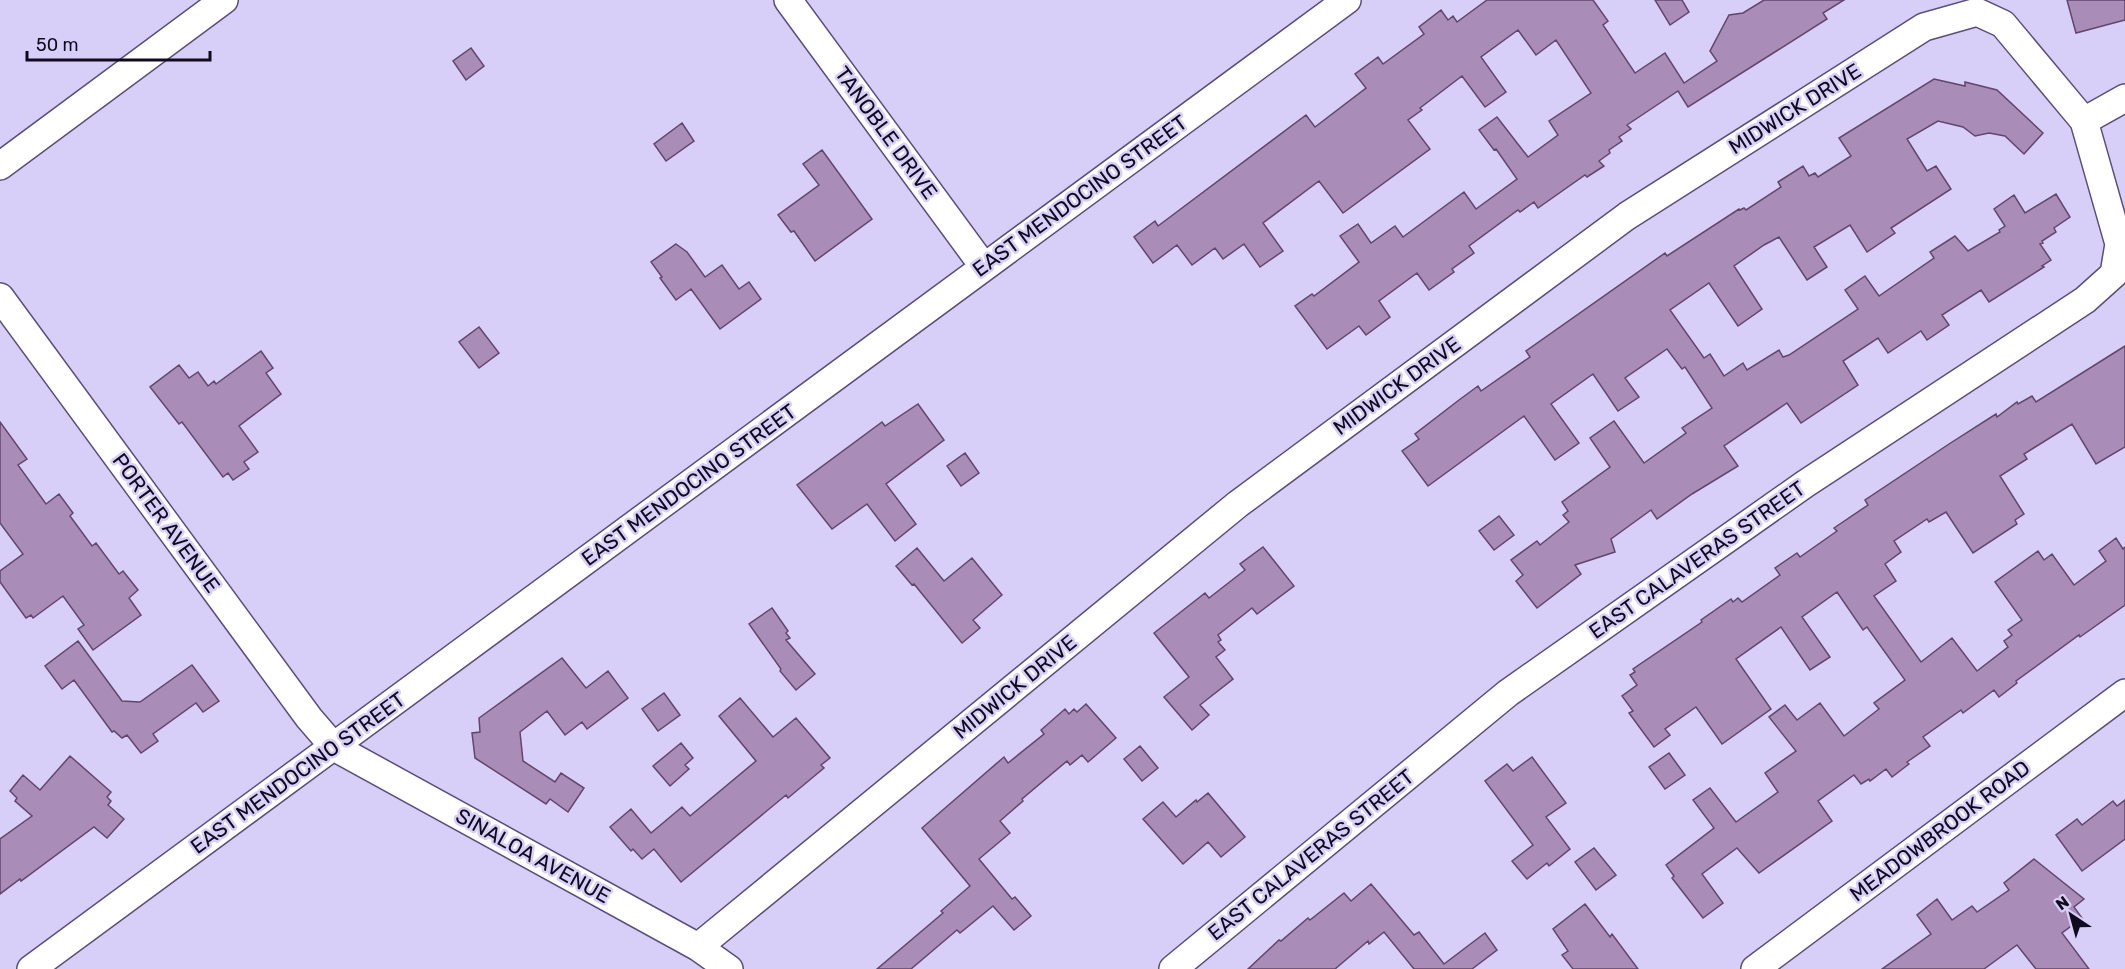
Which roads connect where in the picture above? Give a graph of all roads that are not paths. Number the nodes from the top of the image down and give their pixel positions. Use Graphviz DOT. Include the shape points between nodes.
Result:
graph roads {
  1 [pos="224,0"];
  2 [pos="788,0"];
  3 [pos="1347,0"];
  4 [pos="2125,98"];
  5 [pos="2084,121"];
  6 [pos="0,166"];
  7 [pos="984,267"];
  8 [pos="0,297"];
  9 [pos="2125,693"];
  10 [pos="334,747"];
  11 [pos="698,947"];
  12 [pos="63,960"];
  13 [pos="31,969"];
  14 [pos="729,969"];
  15 [pos="1173,969"];
  16 [pos="1755,969"];
  1 -- 6 [label="street"];
  2 -- 7 [label="street, TANOBLE DRIVE"];
  3 -- 7 [label="street, EAST MENDOCINO STREET"];
  4 -- 5 [label="street"];
  5 -- 11 [label="street, MIDWICK DRIVE" via="2003,24 1977,12 1924,27 1626,216 1238,504"];
  5 -- 15 [label="street, EAST CALAVERAS STREET" via="2119,244 2114,274 2085,300 1805,484 1508,693"];
  7 -- 10 [label="street, EAST MENDOCINO STREET"];
  8 -- 10 [label="street, PORTER AVENUE"];
  9 -- 16 [label="street, MEADOWBROOK ROAD"];
  10 -- 11 [label="street, SINALOA AVENUE"];
  10 -- 12 [label="street, EAST MENDOCINO STREET"];
  11 -- 14 [label="street, SINALOA AVENUE"];
  12 -- 13 [label="street, EAST MENDOCINO STREET"];
}
